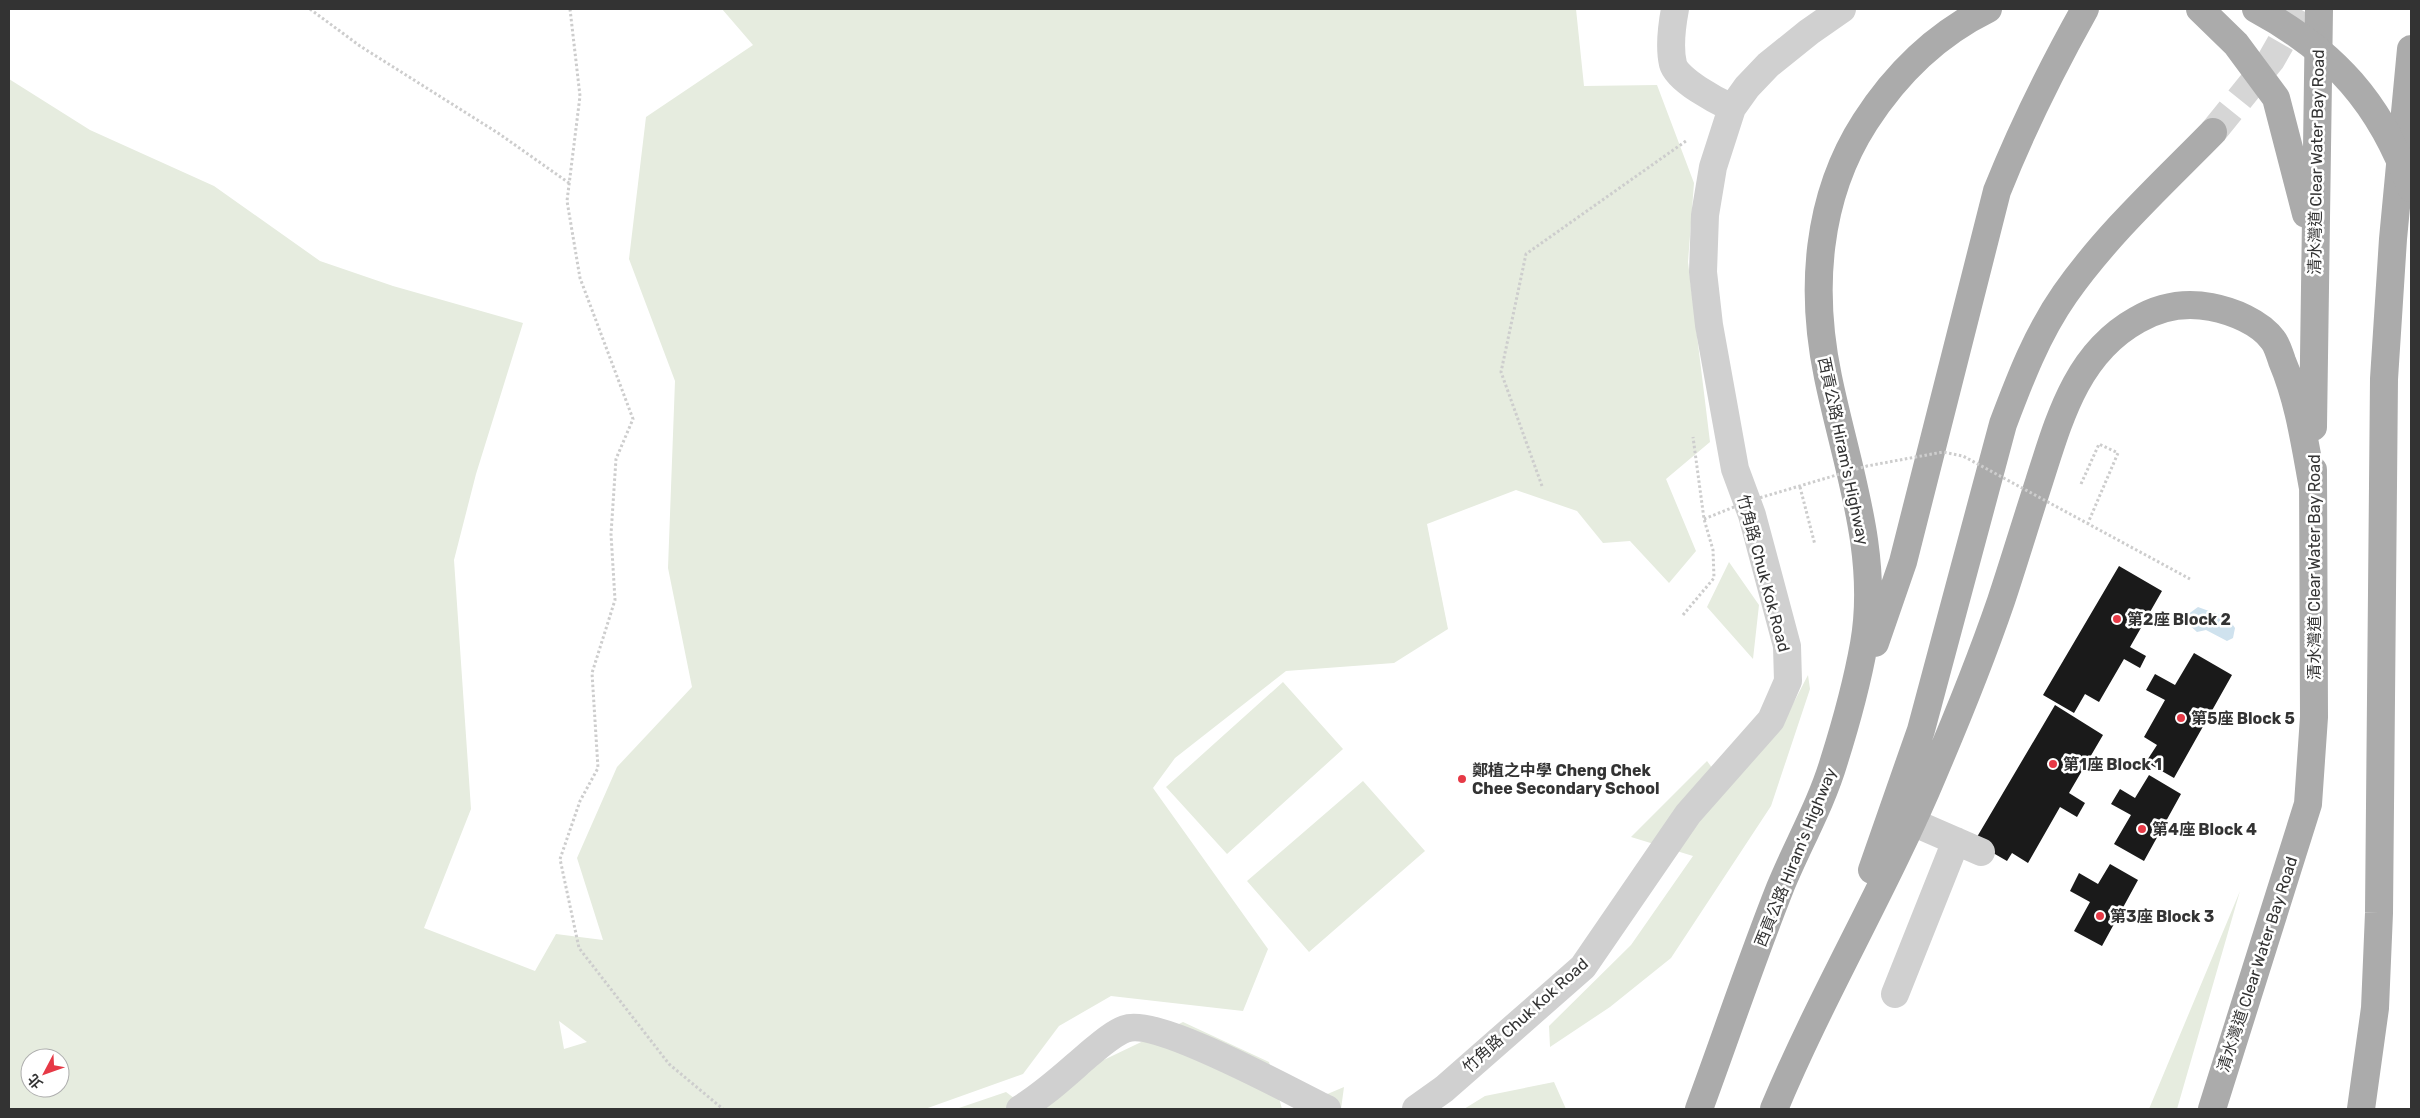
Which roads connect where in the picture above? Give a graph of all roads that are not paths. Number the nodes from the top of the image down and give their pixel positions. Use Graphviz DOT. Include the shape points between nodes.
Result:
graph roads {
  1 [pos="1675,9"];
  2 [pos="1842,9"];
  3 [pos="1988,9"];
  4 [pos="2085,9"];
  5 [pos="2200,9"];
  6 [pos="2256,9"];
  7 [pos="2319,9"];
  8 [pos="2411,49"];
  9 [pos="2409,94"];
  10 [pos="1732,108"];
  11 [pos="2213,132"];
  12 [pos="2411,188"];
  13 [pos="2314,246"];
  14 [pos="2313,488"];
  15 [pos="1834,763"];
  16 [pos="1912,822"];
  17 [pos="1956,841"];
  18 [pos="1981,852"];
  19 [pos="1827,991"];
  20 [pos="1895,994"];
  21 [pos="1020,1109"];
  22 [pos="1327,1109"];
  23 [pos="1416,1109"];
  24 [pos="1699,1109"];
  25 [pos="1774,1109"];
  26 [pos="2212,1109"];
  27 [pos="2361,1109"];
  1 -- 10 [label="street" via="1673,66 1688,81"];
  2 -- 10 [label="street, 竹角路 Chuk Kok Road" via="1768,65"];
  3 -- 15 [label="main road, 西貢公路 Hiram's Highway" via="1955,28 1896,79 1856,136 1841,169 1822,231 1819,264 1821,340 1859,509 1868,582 1863,647"];
  4 -- 15 [label="main road" via="2018,137 1997,191 1903,562"];
  5 -- 13 [label="main road" via="2236,44 2276,98"];
  6 -- 12 [label="main road, bridge" via="2306,39 2351,82 2390,137"];
  7 -- 13 [label="main road, 清水灣道 Clear Water Bay Road"];
  8 -- 9 [label="main road"];
  9 -- 27 [label="main road" via="2393,238 2384,379 2379,913 2375,1008"];
  10 -- 23 [label="street, 竹角路 Chuk Kok Road" via="1712,167 1705,215 1703,272 1709,325 1735,469 1752,515 1787,646 1788,681 1771,720 1688,814 1583,967 1444,1089"];
  11 -- 19 [label="main road" via="2100,249 2064,294 2038,338 1991,463 1904,784"];
  13 -- 14 [label="main road, 清水灣道 Clear Water Bay Road"];
  14 -- 16 [label="main road" via="2294,388 2273,340 2258,326 2237,314 2192,305 2169,307 2147,314 2123,328 2090,360 2066,403 1972,681"];
  14 -- 26 [label="main road, 清水灣道 Clear Water Bay Road" via="2314,718 2308,804"];
  15 -- 24 [label="main road, 西貢公路 Hiram's Highway" via="1780,889"];
  16 -- 17 [label="street"];
  16 -- 19 [label="main road" via="1880,892"];
  17 -- 18 [label="street"];
  17 -- 20 [label="street"];
  19 -- 25 [label="main road"];
  21 -- 22 [label="street" via="1111,1037 1140,1026 1186,1040"];
}
